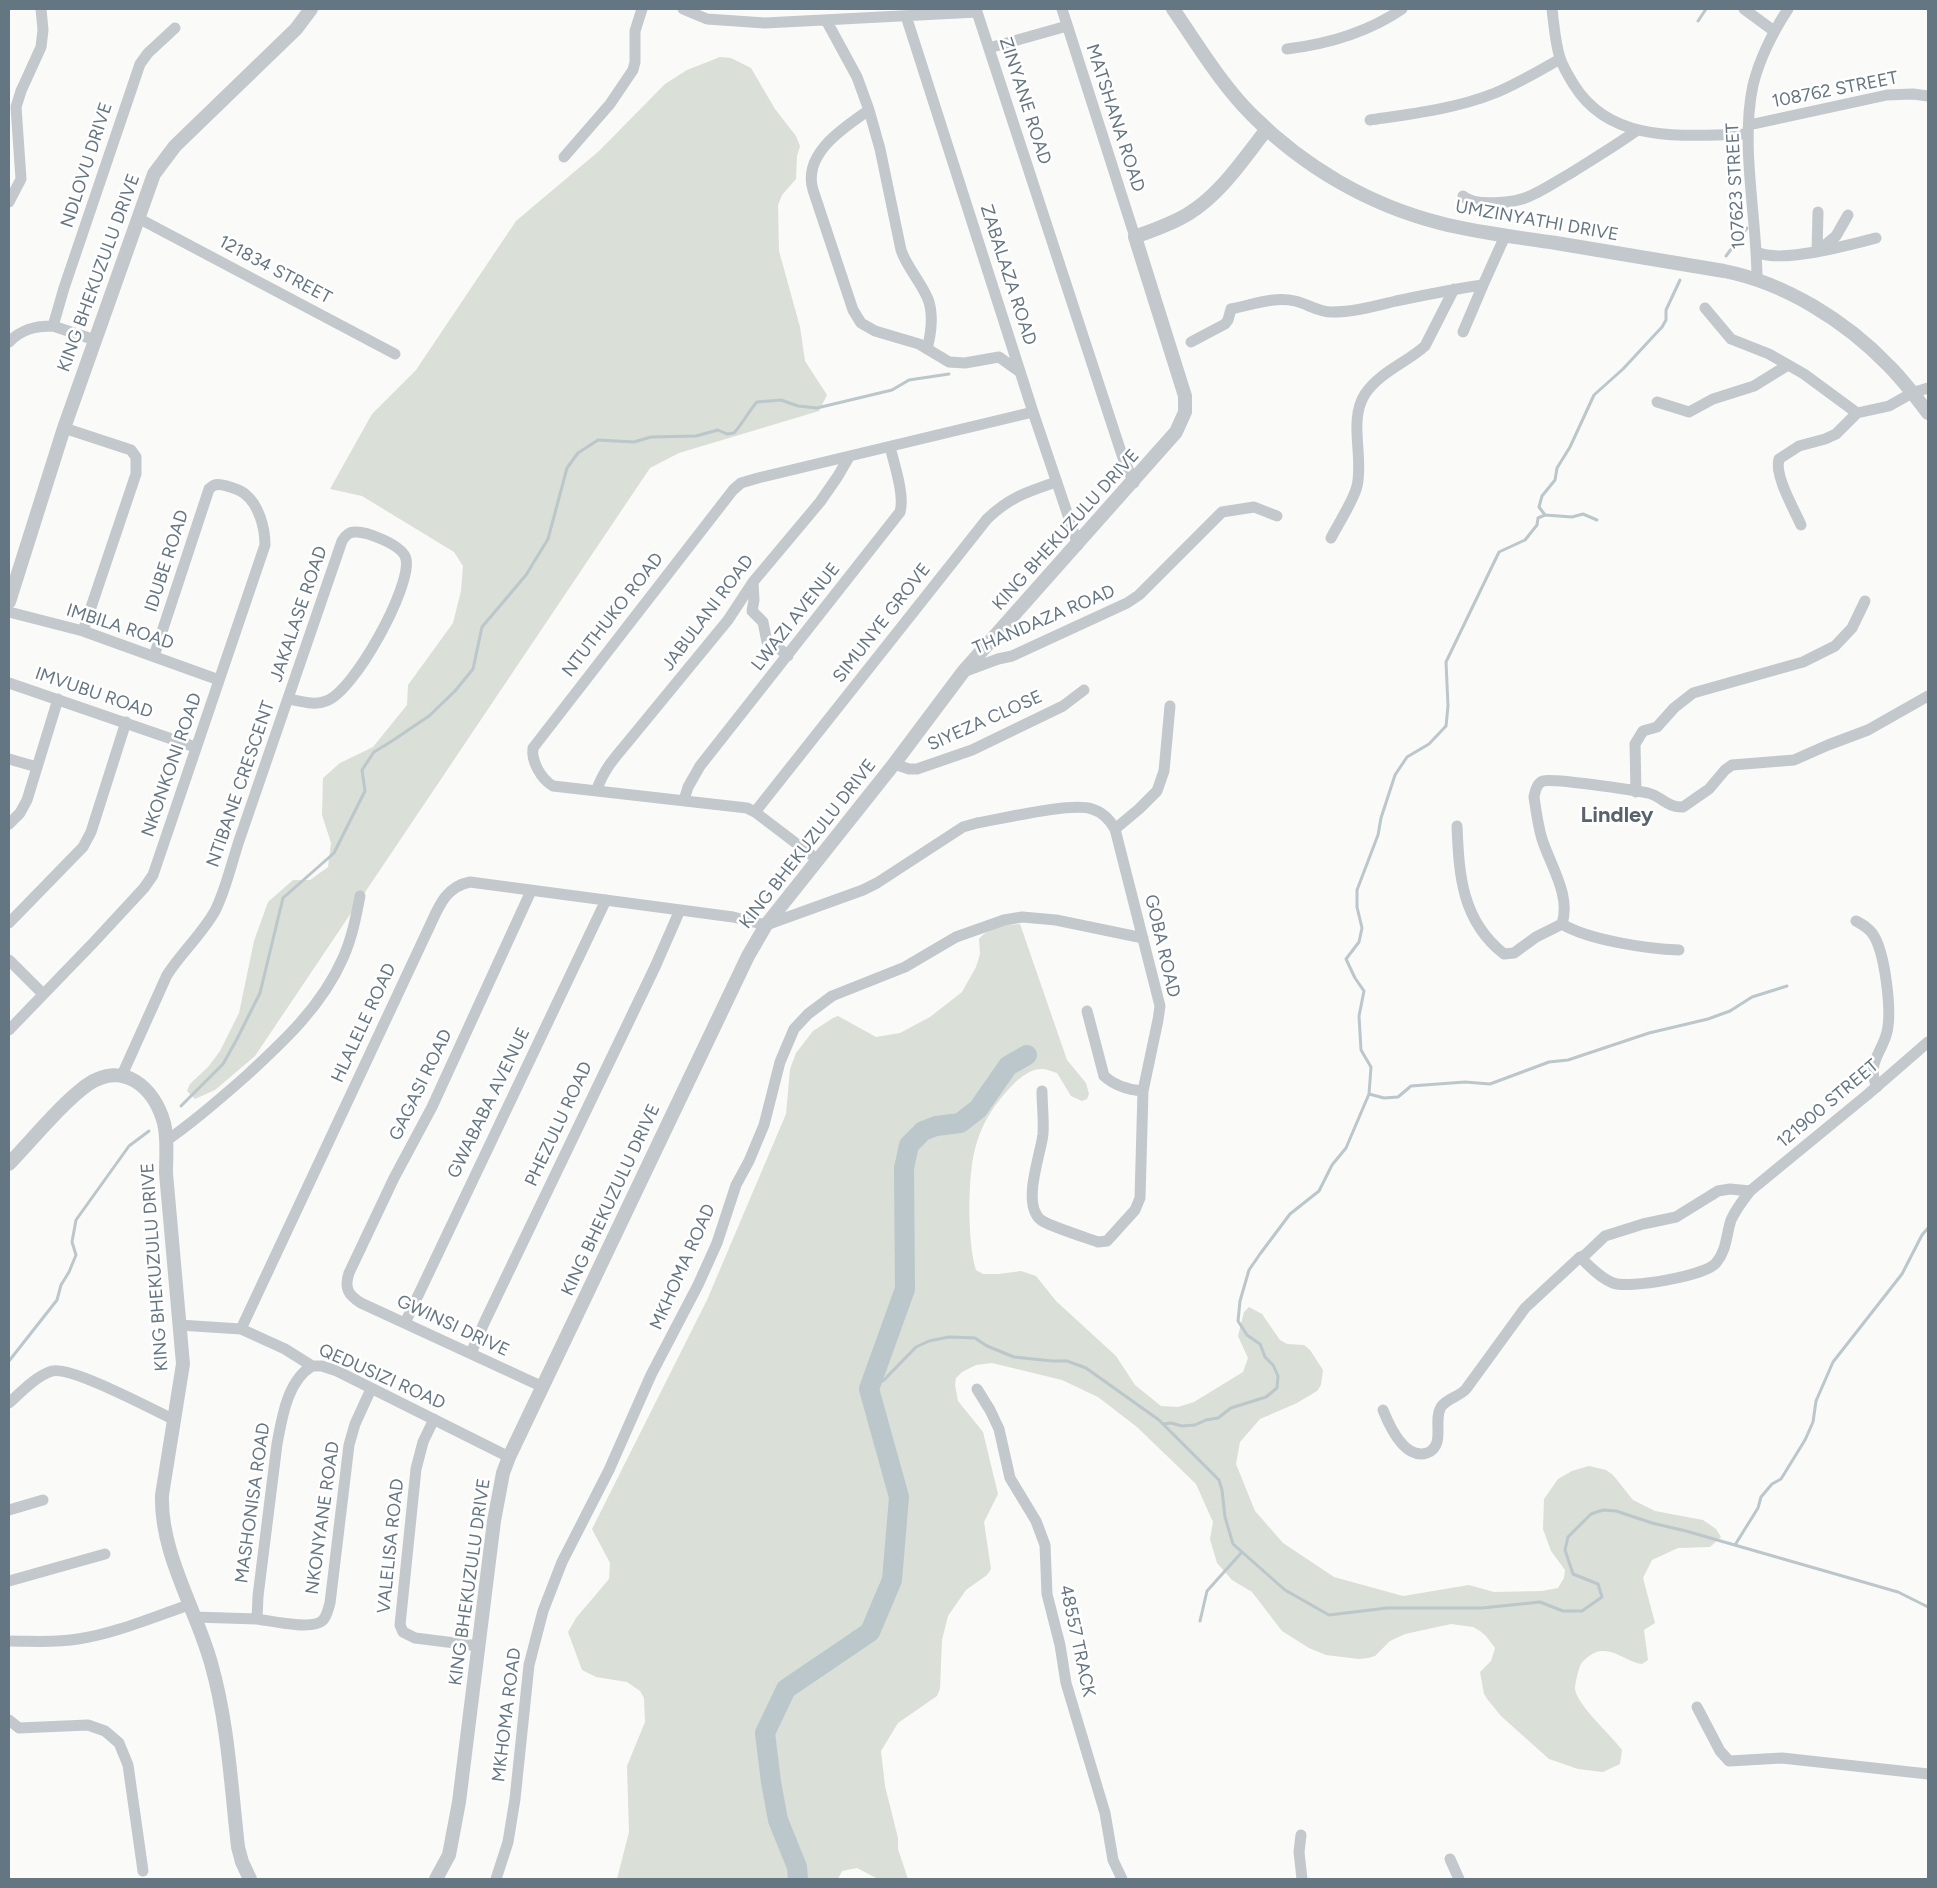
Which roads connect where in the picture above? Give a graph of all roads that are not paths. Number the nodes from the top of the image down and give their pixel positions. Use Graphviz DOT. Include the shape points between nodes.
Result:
graph roads {
  1 [pos="41,9"];
  2 [pos="311,9"];
  3 [pos="642,9"];
  4 [pos="683,9"];
  5 [pos="1062,9"];
  6 [pos="1173,9"];
  7 [pos="1402,9"];
  8 [pos="1552,9"];
  9 [pos="1744,9"];
  10 [pos="1788,9"];
  11 [pos="976,10"];
  12 [pos="906,16"];
  13 [pos="826,20"];
  14 [pos="1067,26"];
  15 [pos="175,28"];
  16 [pos="1774,31"];
  17 [pos="989,48"];
  18 [pos="1287,49"];
  19 [pos="1560,59"];
  20 [pos="1928,96"];
  21 [pos="869,110"];
  22 [pos="1370,120"];
  23 [pos="1267,129"];
  24 [pos="1749,130"];
  25 [pos="1636,131"];
  26 [pos="564,158"];
  27 [pos="1462,196"];
  28 [pos="9,202"];
  29 [pos="1818,212"];
  30 [pos="1848,215"];
  31 [pos="138,218"];
  32 [pos="1505,236"];
  33 [pos="1135,237"];
  34 [pos="1876,238"];
  35 [pos="1757,252"];
  36 [pos="1817,252"];
  37 [pos="1757,279"];
  38 [pos="1483,285"];
  39 [pos="1454,289"];
  40 [pos="1705,308"];
  41 [pos="53,326"];
  42 [pos="1463,332"];
  43 [pos="95,340"];
  44 [pos="9,342"];
  45 [pos="1191,342"];
  46 [pos="927,349"];
  47 [pos="395,354"];
  48 [pos="1788,365"];
  49 [pos="1021,373"];
  50 [pos="1928,388"];
  51 [pos="1912,393"];
  52 [pos="1657,402"];
  53 [pos="1033,412"];
  54 [pos="1857,413"];
  55 [pos="1928,413"];
  56 [pos="64,428"];
  57 [pos="890,446"];
  58 [pos="849,457"];
  59 [pos="1056,482"];
  60 [pos="1134,483"];
  61 [pos="220,484"];
  62 [pos="1277,516"];
  63 [pos="1801,525"];
  64 [pos="1331,538"];
  65 [pos="342,541"];
  66 [pos="1078,545"];
  67 [pos="753,582"];
  68 [pos="1865,601"];
  69 [pos="9,602"];
  70 [pos="9,612"];
  71 [pos="83,631"];
  72 [pos="154,656"];
  73 [pos="788,656"];
  74 [pos="963,672"];
  75 [pos="219,680"];
  76 [pos="9,683"];
  77 [pos="1084,690"];
  78 [pos="1928,696"];
  79 [pos="58,699"];
  80 [pos="289,699"];
  81 [pos="1170,706"];
  82 [pos="126,722"];
  83 [pos="196,747"];
  84 [pos="9,759"];
  85 [pos="894,764"];
  86 [pos="36,767"];
  87 [pos="596,791"];
  88 [pos="1636,792"];
  89 [pos="684,800"];
  90 [pos="755,812"];
  91 [pos="9,824"];
  92 [pos="1457,826"];
  93 [pos="1115,829"];
  94 [pos="818,860"];
  95 [pos="531,891"];
  96 [pos="360,896"];
  97 [pos="606,900"];
  98 [pos="680,910"];
  99 [pos="1856,921"];
  100 [pos="9,923"];
  101 [pos="1562,924"];
  102 [pos="766,925"];
  103 [pos="1143,938"];
  104 [pos="1679,950"];
  105 [pos="9,960"];
  106 [pos="44,994"];
  107 [pos="1087,1012"];
  108 [pos="9,1030"];
  109 [pos="1928,1042"];
  110 [pos="122,1075"];
  111 [pos="1877,1087"];
  112 [pos="1042,1091"];
  113 [pos="1143,1091"];
  114 [pos="166,1141"];
  115 [pos="9,1164"];
  116 [pos="1750,1191"];
  117 [pos="1580,1257"];
  118 [pos="350,1295"];
  119 [pos="405,1322"];
  120 [pos="179,1325"];
  121 [pos="241,1329"];
  122 [pos="471,1353"];
  123 [pos="312,1366"];
  124 [pos="543,1387"];
  125 [pos="371,1389"];
  126 [pos="977,1390"];
  127 [pos="9,1403"];
  128 [pos="1382,1410"];
  129 [pos="434,1419"];
  130 [pos="175,1420"];
  131 [pos="509,1458"];
  132 [pos="43,1500"];
  133 [pos="9,1510"];
  134 [pos="105,1554"];
  135 [pos="9,1581"];
  136 [pos="192,1611"];
  137 [pos="257,1619"];
  138 [pos="9,1641"];
  139 [pos="479,1646"];
  140 [pos="1697,1707"];
  141 [pos="9,1720"];
  142 [pos="1928,1774"];
  143 [pos="1301,1835"];
  144 [pos="1450,1858"];
  145 [pos="143,1871"];
  146 [pos="250,1879"];
  147 [pos="436,1879"];
  148 [pos="496,1879"];
  149 [pos="1122,1879"];
  150 [pos="1302,1879"];
  151 [pos="1459,1879"];
  1 -- 28 [label="street" via="41,47 16,107 21,179"];
  2 -- 31 [label="street, KING BHEKUZULU DRIVE" via="296,29 168,154 150,181"];
  3 -- 26 [label="street" via="635,31 633,70 610,104"];
  4 -- 13 [label="street, ZINYANE ROAD" via="720,21 765,24"];
  5 -- 14 [label="street, MATSHANA ROAD"];
  6 -- 23 [label="street, UMZINYATHI DRIVE" via="1237,99"];
  7 -- 18 [label="street" via="1371,27 1340,39"];
  8 -- 19 [label="street, 108762 STREET"];
  9 -- 16 [label="street"];
  10 -- 16 [label="street, 107623 STREET"];
  11 -- 12 [label="street, ZINYANE ROAD"];
  11 -- 17 [label="street, ZINYANE ROAD"];
  12 -- 13 [label="street, ZINYANE ROAD"];
  12 -- 49 [label="street, ZABALAZA ROAD"];
  13 -- 21 [label="street" via="857,76"];
  14 -- 17 [label="street"];
  14 -- 33 [label="street, MATSHANA ROAD"];
  15 -- 41 [label="street, NDLOVU DRIVE" via="140,64"];
  16 -- 24 [label="street, 107623 STREET" via="1754,84"];
  17 -- 60 [label="street, ZINYANE ROAD"];
  19 -- 22 [label="street" via="1481,98"];
  19 -- 25 [label="street, 108762 STREET" via="1588,103 1615,122"];
  20 -- 24 [label="street, 108762 STREET" via="1887,95"];
  21 -- 46 [label="street" via="901,250 929,301 931,333"];
  21 -- 46 [label="street" via="833,137 815,163 811,184 851,306 861,323"];
  23 -- 32 [label="street, UMZINYATHI DRIVE" via="1299,156 1375,200 1442,223"];
  23 -- 33 [label="street" via="1200,205 1178,219"];
  24 -- 25 [label="street, 108762 STREET" via="1670,135"];
  24 -- 35 [label="street, 107623 STREET"];
  25 -- 27 [label="street" via="1526,198 1481,203 1471,202"];
  29 -- 36 [label="street"];
  30 -- 36 [label="street" via="1836,236"];
  31 -- 43 [label="street, KING BHEKUZULU DRIVE"];
  31 -- 47 [label="street, 121834 STREET"];
  32 -- 37 [label="street, UMZINYATHI DRIVE"];
  32 -- 38 [label="street"];
  33 -- 60 [label="street, KING BHEKUZULU DRIVE" via="1186,405 1184,419 1176,432"];
  34 -- 36 [label="street"];
  35 -- 36 [label="street" via="1765,256"];
  35 -- 37 [label="street, 107623 STREET"];
  37 -- 51 [label="street, UMZINYATHI DRIVE" via="1816,309 1868,345"];
  38 -- 39 [label="street"];
  38 -- 42 [label="street"];
  39 -- 45 [label="street" via="1350,311 1318,310 1297,301 1285,300 1253,304 1231,309 1225,324"];
  39 -- 64 [label="street" via="1425,346 1385,374 1365,394 1357,420 1357,488"];
  40 -- 48 [label="street" via="1730,338"];
  41 -- 43 [label="street"];
  41 -- 44 [label="street" via="29,328"];
  43 -- 56 [label="street, KING BHEKUZULU DRIVE"];
  46 -- 49 [label="street" via="949,362 999,358"];
  48 -- 52 [label="street" via="1754,386 1689,412"];
  48 -- 54 [label="street"];
  49 -- 53 [label="street, ZABALAZA ROAD"];
  50 -- 51 [label="street"];
  51 -- 54 [label="street" via="1889,406"];
  51 -- 55 [label="street, UMZINYATHI DRIVE"];
  53 -- 57 [label="street, NTUTHUKO ROAD"];
  53 -- 59 [label="street, ZABALAZA ROAD"];
  54 -- 63 [label="street" via="1836,434 1799,446 1778,461 1780,478"];
  56 -- 69 [label="street, KING BHEKUZULU DRIVE"];
  56 -- 71 [label="street" via="131,450 136,457 136,474"];
  57 -- 58 [label="street, NTUTHUKO ROAD"];
  57 -- 73 [label="street, LWAZI AVENUE" via="902,504 900,512"];
  58 -- 67 [label="street, JABULANI ROAD" via="820,502"];
  58 -- 87 [label="street, NTUTHUKO ROAD" via="736,486 534,744 533,758 549,783"];
  59 -- 66 [label="street, ZABALAZA ROAD"];
  59 -- 90 [label="street, SIMUNYE GROVE" via="1013,498 987,519"];
  60 -- 66 [label="street, KING BHEKUZULU DRIVE"];
  61 -- 72 [label="street, IDUBE ROAD" via="209,489"];
  61 -- 75 [label="street, NKONKONI ROAD" via="247,495 261,519 265,543"];
  62 -- 74 [label="street, THANDAZA ROAD" via="1254,507 1222,512 1139,595 1127,603 1012,656"];
  65 -- 80 [label="street, JAKALASE ROAD"];
  65 -- 80 [label="street, NTIBANE CRESCENT" via="355,532 399,548 406,561 402,581 378,640 344,687 323,702"];
  66 -- 74 [label="street, KING BHEKUZULU DRIVE"];
  67 -- 73 [label="street" via="752,611 764,622 767,642"];
  67 -- 87 [label="street, JABULANI ROAD" via="728,620 612,759"];
  68 -- 88 [label="street" via="1852,628 1835,646 1803,662 1770,673 1692,693 1657,727 1643,731 1635,744"];
  70 -- 71 [label="street, IMBILA ROAD"];
  71 -- 72 [label="street, IMBILA ROAD"];
  72 -- 75 [label="street, IMBILA ROAD"];
  73 -- 89 [label="street, LWAZI AVENUE" via="700,766"];
  74 -- 85 [label="street, KING BHEKUZULU DRIVE"];
  75 -- 83 [label="street, NKONKONI ROAD"];
  76 -- 79 [label="street, IMVUBU ROAD"];
  77 -- 85 [label="street, SIYEZA CLOSE" via="1063,706 972,750 917,769"];
  78 -- 88 [label="street" via="1868,730 1794,760 1732,764 1705,792 1683,807 1662,802 1648,793"];
  79 -- 82 [label="street, IMVUBU ROAD"];
  79 -- 86 [label="street"];
  80 -- 110 [label="street, NTIBANE CRESCENT" via="216,909 167,974"];
  81 -- 93 [label="street" via="1164,771 1157,790"];
  82 -- 83 [label="street, IMVUBU ROAD"];
  82 -- 100 [label="street" via="83,848"];
  83 -- 106 [label="street, NKONKONI ROAD" via="149,881"];
  84 -- 86 [label="street"];
  85 -- 94 [label="street, KING BHEKUZULU DRIVE"];
  86 -- 91 [label="street" via="24,806"];
  87 -- 89 [label="street, NTUTHUKO ROAD"];
  88 -- 101 [label="street" via="1560,781 1545,781 1537,788 1534,797 1539,827 1563,895"];
  89 -- 90 [label="street, NTUTHUKO ROAD" via="747,808"];
  90 -- 94 [label="street, NTUTHUKO ROAD"];
  92 -- 101 [label="street" via="1460,869 1468,905 1477,924 1496,948 1504,954 1514,953"];
  93 -- 102 [label="street" via="1099,812 1082,807 977,823 956,830 870,886"];
  93 -- 103 [label="street, GOBA ROAD"];
  94 -- 102 [label="street, KING BHEKUZULU DRIVE"];
  95 -- 97 [label="street, HLALELE ROAD"];
  95 -- 118 [label="street, GAGASI ROAD" via="432,1108 349,1273 346,1289"];
  95 -- 121 [label="street, HLALELE ROAD" via="470,882 449,892 426,934"];
  96 -- 114 [label="street" via="342,960 305,1018 203,1115"];
  97 -- 98 [label="street, HLALELE ROAD"];
  97 -- 119 [label="street, GWABABA AVENUE"];
  98 -- 102 [label="street, HLALELE ROAD"];
  98 -- 122 [label="street, PHEZULU ROAD"];
  99 -- 111 [label="street" via="1872,933 1883,962 1888,1019 1887,1032 1872,1070"];
  101 -- 104 [label="street" via="1577,932 1655,949"];
  102 -- 124 [label="street, KING BHEKUZULU DRIVE" via="748,956"];
  103 -- 113 [label="street, GOBA ROAD" via="1160,1011"];
  103 -- 148 [label="street, MKHOMA ROAD" via="1056,920 1022,917 1004,920 956,937 904,967 832,996 794,1029 780,1062 764,1126 736,1185 717,1243 562,1562 543,1611 529,1665 508,1842"];
  105 -- 106 [label="street"];
  106 -- 108 [label="street, NKONKONI ROAD"];
  107 -- 113 [label="street" via="1104,1076 1122,1087"];
  109 -- 111 [label="street, 121900 STREET"];
  110 -- 114 [label="street, KING BHEKUZULU DRIVE" via="140,1083 155,1100"];
  110 -- 115 [label="street" via="108,1076 88,1084"];
  111 -- 116 [label="street, 121900 STREET"];
  112 -- 113 [label="street, GOBA ROAD" via="1043,1134 1032,1200 1036,1212 1042,1220 1102,1242 1113,1237 1140,1198"];
  114 -- 120 [label="street, KING BHEKUZULU DRIVE"];
  116 -- 117 [label="street" via="1718,1191 1676,1217 1605,1236"];
  116 -- 117 [label="street, 121900 STREET" via="1735,1211 1718,1261 1700,1272 1632,1285 1613,1283 1600,1276"];
  117 -- 128 [label="street" via="1530,1302 1466,1389 1441,1407 1437,1442 1432,1450 1423,1454 1404,1446 1398,1441"];
  118 -- 119 [label="street, GWINSI DRIVE"];
  119 -- 122 [label="street, GWINSI DRIVE"];
  120 -- 121 [label="street"];
  120 -- 130 [label="street, KING BHEKUZULU DRIVE" via="183,1364"];
  121 -- 123 [label="street, QEDUSIZI ROAD" via="286,1349"];
  122 -- 124 [label="street, GWINSI DRIVE"];
  123 -- 125 [label="street, QEDUSIZI ROAD" via="330,1368"];
  123 -- 137 [label="street, MASHONISA ROAD" via="294,1386 282,1418"];
  124 -- 131 [label="street, KING BHEKUZULU DRIVE"];
  125 -- 129 [label="street, QEDUSIZI ROAD"];
  125 -- 137 [label="street, NKONYANE ROAD" via="355,1424 350,1445 326,1616 323,1621 312,1625"];
  126 -- 149 [label="street, 48557 TRACK" via="999,1429 1010,1478 1036,1521 1045,1545 1047,1594 1066,1683 1105,1813 1113,1860"];
  127 -- 130 [label="street" via="44,1375 58,1370 84,1377"];
  129 -- 131 [label="street, QEDUSIZI ROAD"];
  129 -- 139 [label="street, VALELISA ROAD" via="423,1442 416,1469 400,1625 407,1636"];
  130 -- 136 [label="street, KING BHEKUZULU DRIVE" via="162,1510"];
  131 -- 139 [label="street, KING BHEKUZULU DRIVE" via="494,1521"];
  132 -- 133 [label="street"];
  134 -- 135 [label="street"];
  136 -- 137 [label="street"];
  136 -- 138 [label="street" via="78,1640"];
  136 -- 146 [label="street, KING BHEKUZULU DRIVE" via="216,1682 238,1847"];
  139 -- 147 [label="street, KING BHEKUZULU DRIVE" via="459,1802 449,1855"];
  140 -- 142 [label="street" via="1720,1752 1729,1761 1770,1758"];
  141 -- 145 [label="street" via="19,1728 88,1725 105,1731 119,1743 128,1765"];
  143 -- 150 [label="street"];
  144 -- 151 [label="street"];
}
